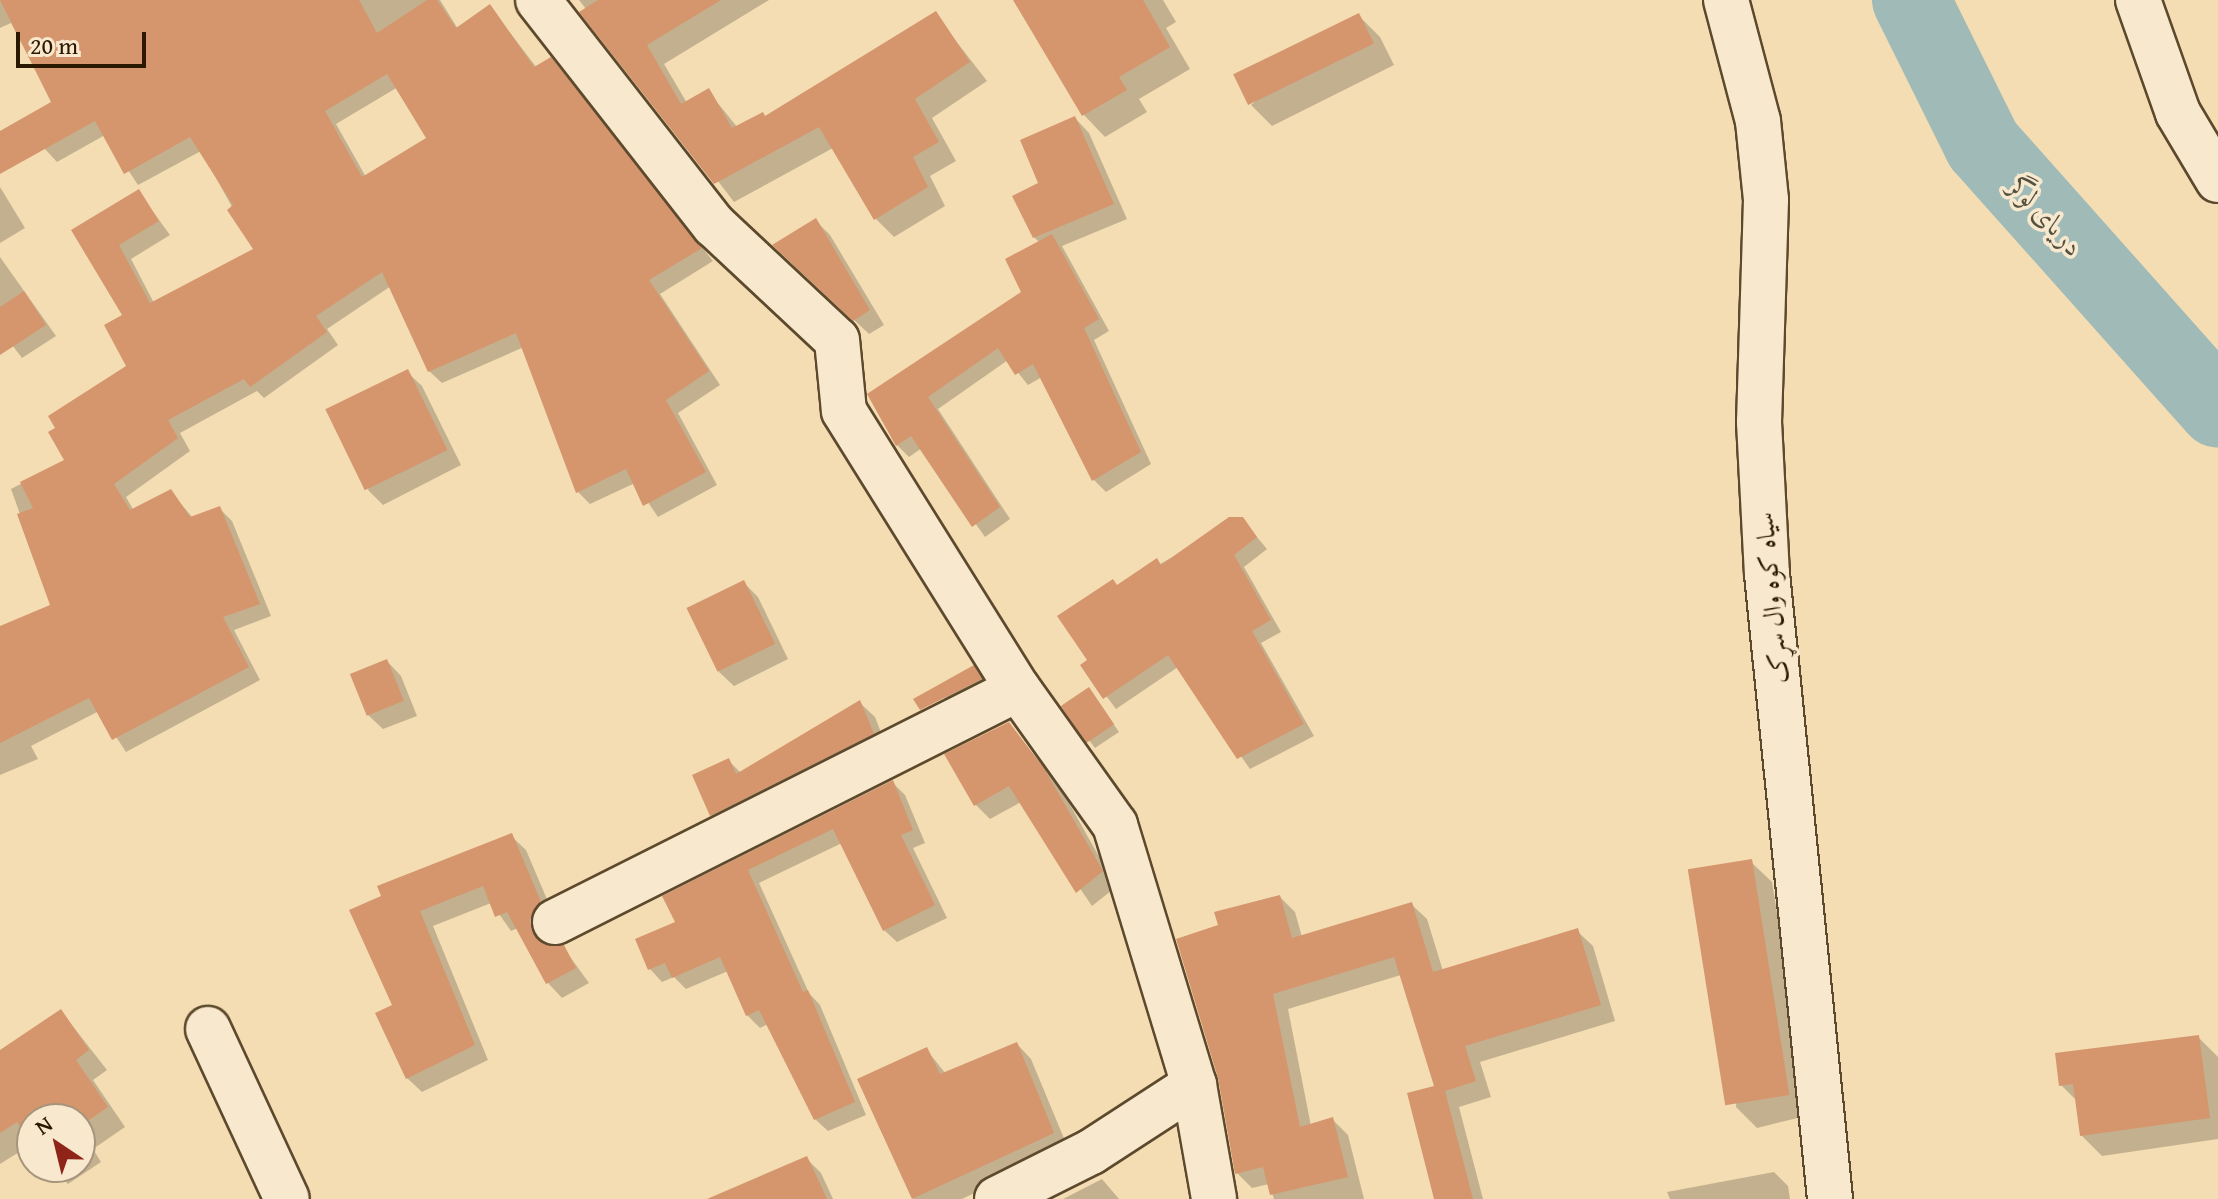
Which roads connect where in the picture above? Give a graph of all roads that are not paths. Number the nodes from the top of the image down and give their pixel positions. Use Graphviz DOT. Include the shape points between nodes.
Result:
graph roads {
  1 [pos="538,0"];
  2 [pos="1726,0"];
  3 [pos="2138,0"];
  4 [pos="2218,180"];
  5 [pos="1018,689"];
  6 [pos="555,922"];
  7 [pos="208,1029"];
  8 [pos="1194,1085"];
  9 [pos="287,1199"];
  10 [pos="997,1199"];
  11 [pos="1214,1199"];
  12 [pos="1830,1199"];
  1 -- 5 [label="street" via="714,225 837,340 844,411"];
  2 -- 12 [label="street, سیاه کوه وال سړک" via="1758,121 1766,200 1759,422 1767,574"];
  3 -- 4 [label="street" via="2178,113"];
  5 -- 6 [label="street"];
  5 -- 8 [label="street" via="1115,825"];
  7 -- 9 [label="street"];
  8 -- 10 [label="street" via="1091,1152"];
  8 -- 11 [label="street"];
}
